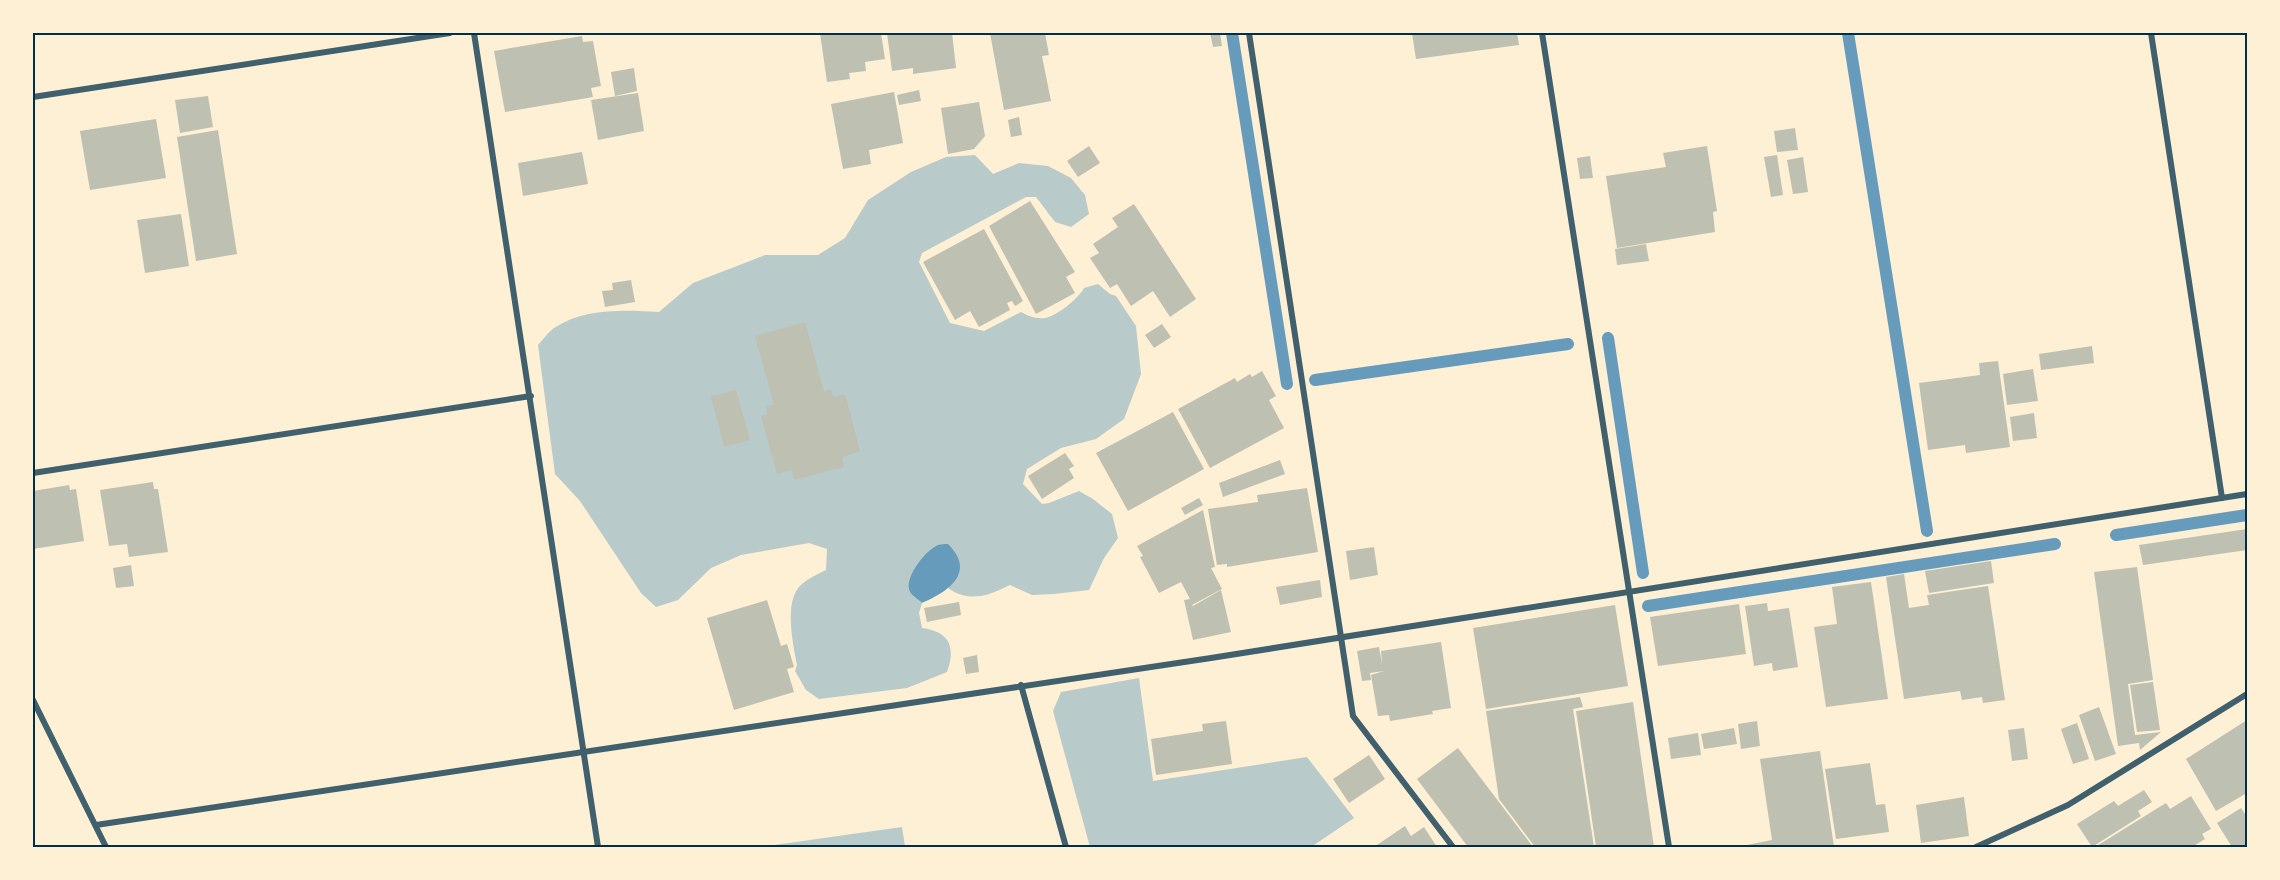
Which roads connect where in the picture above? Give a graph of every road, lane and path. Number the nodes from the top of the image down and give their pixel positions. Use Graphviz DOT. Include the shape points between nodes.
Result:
graph roads {
  1 [pos="450,33"];
  2 [pos="474,33"];
  3 [pos="1249,33"];
  4 [pos="1542,33"];
  5 [pos="2151,33"];
  6 [pos="33,97"];
  7 [pos="531,396"];
  8 [pos="33,473"];
  9 [pos="2247,494"];
  10 [pos="2222,498"];
  11 [pos="1630,590"];
  12 [pos="1342,637"];
  13 [pos="1021,685"];
  14 [pos="2247,694"];
  15 [pos="33,700"];
  16 [pos="35,709"];
  17 [pos="584,752"];
  18 [pos="96,825"];
  19 [pos="106,847"];
  20 [pos="598,847"];
  21 [pos="1065,847"];
  22 [pos="1453,847"];
  23 [pos="1669,847"];
  24 [pos="1976,847"];
  1 -- 6 [label="street"];
  2 -- 7 [label="street"];
  3 -- 12 [label="street"];
  4 -- 11 [label="street"];
  5 -- 10 [label="street"];
  7 -- 8 [label="street"];
  7 -- 17 [label="street"];
  9 -- 10 [label="street"];
  10 -- 11 [label="street"];
  11 -- 12 [label="street"];
  11 -- 23 [label="street"];
  12 -- 13 [label="street"];
  12 -- 22 [label="street" via="1353,716"];
  13 -- 17 [label="street"];
  13 -- 21 [label="street"];
  14 -- 24 [label="street" via="2067,805"];
  15 -- 16 [label="street"];
  16 -- 18 [label="street"];
  17 -- 18 [label="street"];
  17 -- 20 [label="street"];
  18 -- 19 [label="street"];
}
